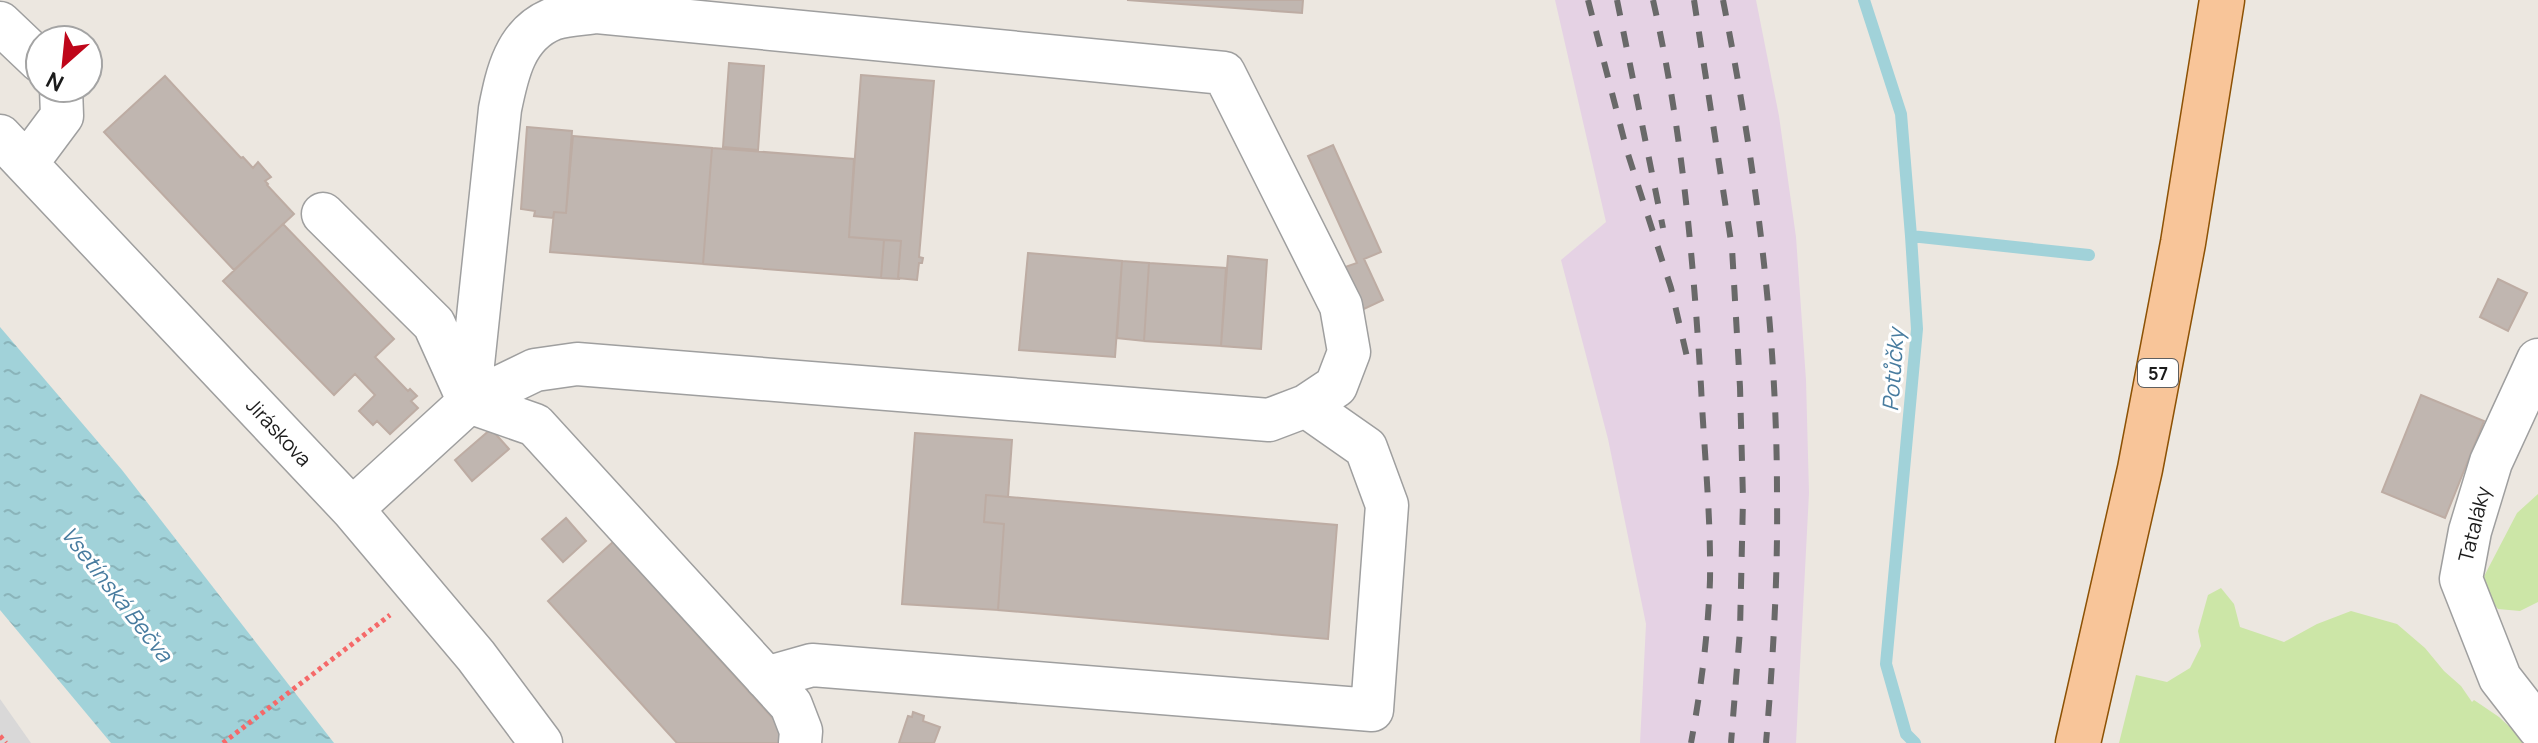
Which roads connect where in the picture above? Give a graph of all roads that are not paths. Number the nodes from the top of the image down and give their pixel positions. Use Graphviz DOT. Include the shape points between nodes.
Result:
graph roads {
  1 [pos="2222,0"];
  2 [pos="0,23"];
  3 [pos="24,46"];
  4 [pos="62,104"];
  5 [pos="13,150"];
  6 [pos="323,214"];
  7 [pos="2538,360"];
  8 [pos="469,402"];
  9 [pos="1306,406"];
  10 [pos="352,509"];
  11 [pos="766,678"];
  12 [pos="2538,727"];
  13 [pos="541,743"];
  14 [pos="800,743"];
  15 [pos="2078,743"];
  1 -- 15 [label="main road, 57" via="2140,469"];
  2 -- 3 [label="street"];
  4 -- 5 [label="street" via="62,116"];
  5 -- 10 [label="street, Jiráskova"];
  6 -- 8 [label="street" via="434,324"];
  7 -- 12 [label="street, Tataláky" via="2491,462 2461,579 2500,678"];
  8 -- 9 [label="street" via="535,370 577,364 1269,420"];
  8 -- 9 [label="street" via="500,109 509,68 525,38 553,19 597,12 1224,73 1341,306 1349,352 1336,386"];
  8 -- 10 [label="street"];
  8 -- 11 [label="street" via="535,425"];
  9 -- 11 [label="street" via="1366,448 1387,505 1372,710 812,665"];
  10 -- 13 [label="street, Jiráskova"];
  11 -- 14 [label="street" via="791,705"];
}
